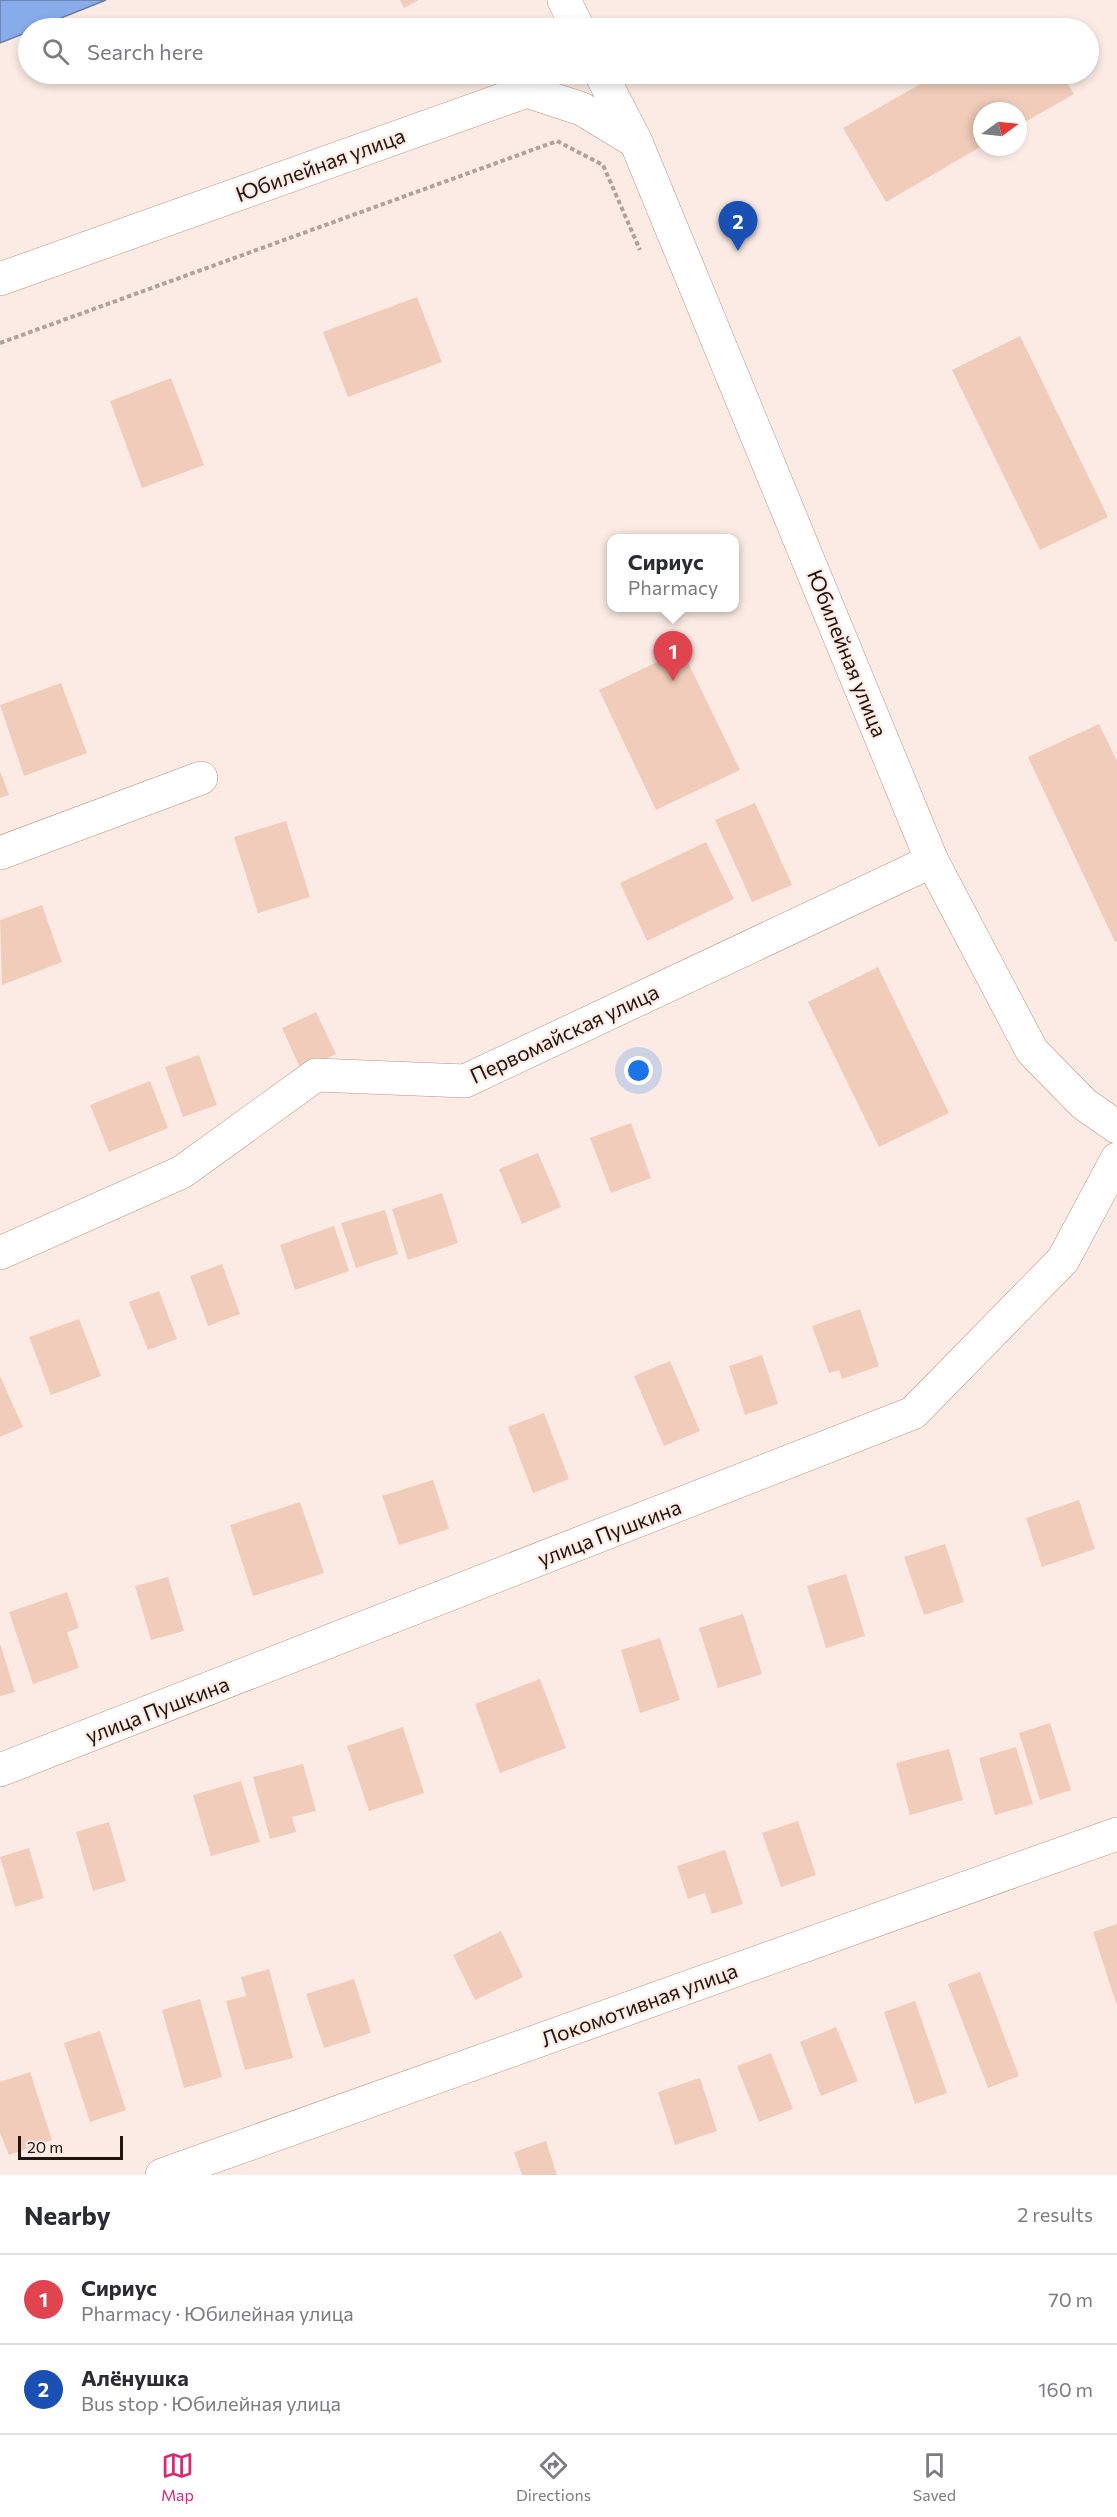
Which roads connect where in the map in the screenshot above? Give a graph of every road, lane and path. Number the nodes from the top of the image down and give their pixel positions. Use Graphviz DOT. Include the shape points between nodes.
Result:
graph roads {
  1 [pos="564,0"];
  2 [pos="573,18"];
  3 [pos="606,84"];
  4 [pos="636,142"];
  5 [pos="641,252"];
  6 [pos="0,279"];
  7 [pos="0,343"];
  8 [pos="201,778"];
  9 [pos="0,853"];
  10 [pos="932,861"];
  11 [pos="1117,1127"];
  12 [pos="1117,1159"];
  13 [pos="0,1253"];
  14 [pos="0,1770"];
  15 [pos="1117,1833"];
  16 [pos="162,2175"];
  1 -- 2 [label="street"];
  3 -- 4 [label="street, Юбилейная улица"];
  4 -- 6 [label="street, Юбилейная улица" via="582,109 527,92"];
  4 -- 10 [label="street, Юбилейная улица"];
  5 -- 7 [label="path" via="603,165 558,141"];
  8 -- 9 [label="street"];
  10 -- 11 [label="street, Юбилейная улица" via="1032,1051 1084,1104"];
  10 -- 13 [label="street, Первомайская улица" via="465,1081 316,1074 182,1172"];
  12 -- 14 [label="street, улица Пушкина" via="1063,1260 913,1413"];
  15 -- 16 [label="street, Локомотивная улица"];
}
